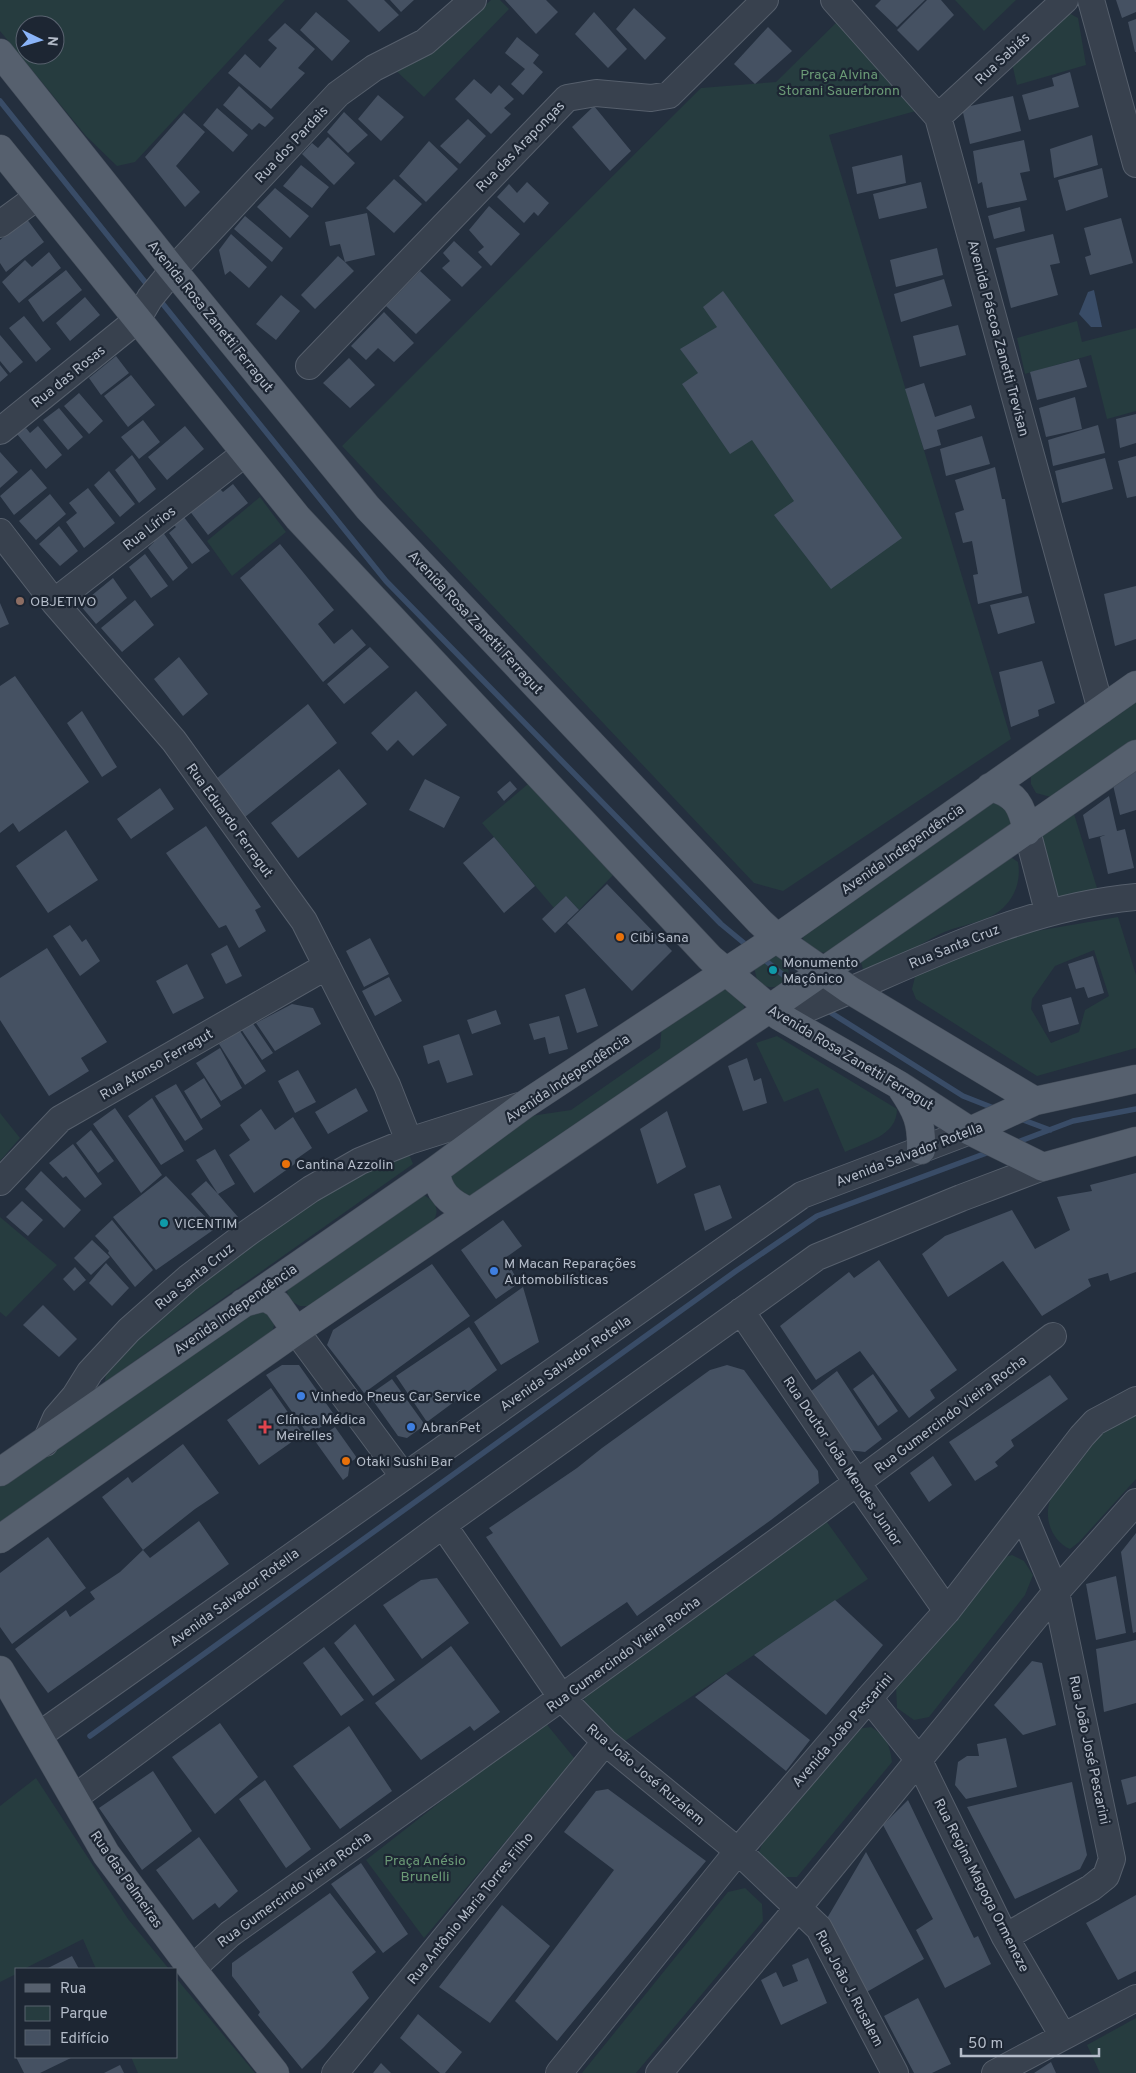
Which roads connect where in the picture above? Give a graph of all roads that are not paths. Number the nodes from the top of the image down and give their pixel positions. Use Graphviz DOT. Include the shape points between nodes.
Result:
graph roads {
  1 [pos="473,0"];
  2 [pos="764,0"];
  3 [pos="834,0"];
  4 [pos="1065,0"];
  5 [pos="1091,0"];
  6 [pos="0,53"];
  7 [pos="938,117"];
  8 [pos="0,149"];
  9 [pos="1136,164"];
  10 [pos="37,197"];
  11 [pos="0,224"];
  12 [pos="173,270"];
  13 [pos="137,320"];
  14 [pos="309,366"];
  15 [pos="0,432"];
  16 [pos="244,454"];
  17 [pos="0,532"];
  18 [pos="54,602"];
  19 [pos="1136,685"];
  20 [pos="1101,710"];
  21 [pos="1136,754"];
  22 [pos="990,787"];
  23 [pos="1027,831"];
  24 [pos="1136,896"];
  25 [pos="1048,911"];
  26 [pos="777,938"];
  27 [pos="832,965"];
  28 [pos="327,966"];
  29 [pos="727,972"];
  30 [pos="858,986"];
  31 [pos="774,1012"];
  32 [pos="1136,1079"];
  33 [pos="900,1085"];
  34 [pos="1035,1101"];
  35 [pos="524,1105"];
  36 [pos="970,1130"];
  37 [pos="1136,1140"];
  38 [pos="408,1141"];
  39 [pos="921,1150"];
  40 [pos="1043,1167"];
  41 [pos="436,1170"];
  42 [pos="0,1182"];
  43 [pos="469,1211"];
  44 [pos="243,1303"];
  45 [pos="741,1310"];
  46 [pos="296,1330"];
  47 [pos="1054,1336"];
  48 [pos="1136,1400"];
  49 [pos="45,1443"];
  50 [pos="0,1472"];
  51 [pos="404,1477"];
  52 [pos="858,1484"];
  53 [pos="1136,1502"];
  54 [pos="1023,1514"];
  55 [pos="443,1525"];
  56 [pos="0,1539"];
  57 [pos="1056,1592"];
  58 [pos="947,1611"];
  59 [pos="0,1670"];
  60 [pos="562,1698"];
  61 [pos="869,1698"];
  62 [pos="38,1736"];
  63 [pos="605,1742"];
  64 [pos="918,1759"];
  65 [pos="74,1798"];
  66 [pos="738,1851"];
  67 [pos="798,1909"];
  68 [pos="1005,1937"];
  69 [pos="192,1969"];
  70 [pos="1136,1998"];
  71 [pos="1063,2036"];
  72 [pos="275,2073"];
  73 [pos="335,2073"];
  74 [pos="559,2073"];
  75 [pos="659,2073"];
  76 [pos="895,2073"];
  77 [pos="995,2073"];
  1 -- 12 [label="street, Rua dos Pardais" via="425,42 374,68 338,94"];
  2 -- 14 [label="street, Rua das Arapongas" via="669,95 651,98 596,93 568,98"];
  3 -- 7 [label="street, Avenida Páscoa Zanetti Trevisan"];
  4 -- 7 [label="street, Rua Sabiás"];
  5 -- 9 [label="street"];
  6 -- 12 [label="main road, Avenida Rosa Zanetti Ferragut"];
  7 -- 20 [label="street, Avenida Páscoa Zanetti Trevisan"];
  8 -- 10 [label="main road, Avenida Rosa Zanetti Ferragut"];
  10 -- 11 [label="street"];
  10 -- 13 [label="main road, Avenida Rosa Zanetti Ferragut"];
  12 -- 13 [label="street, Rua dos Pardais"];
  12 -- 26 [label="main road, Avenida Rosa Zanetti Ferragut" via="368,508"];
  13 -- 15 [label="street, Rua das Rosas"];
  13 -- 16 [label="main road, Avenida Rosa Zanetti Ferragut"];
  16 -- 18 [label="street, Rua Lírios"];
  16 -- 29 [label="main road, Avenida Rosa Zanetti Ferragut" via="343,569 710,958"];
  17 -- 18 [label="street, Rua Eduardo Ferragut"];
  18 -- 28 [label="street, Rua Eduardo Ferragut" via="174,741 304,921"];
  19 -- 20 [label="main road, Avenida Independência"];
  20 -- 22 [label="main road, Avenida Independência"];
  21 -- 23 [label="main road"];
  22 -- 23 [label="main road" via="1004,790 1018,803"];
  22 -- 26 [label="main road, Avenida Independência"];
  23 -- 25 [label="street"];
  23 -- 27 [label="main road"];
  24 -- 25 [label="street, Rua Santa Cruz"];
  25 -- 30 [label="street, Rua Santa Cruz" via="954,945"];
  26 -- 27 [label="main road, Avenida Rosa Zanetti Ferragut"];
  26 -- 29 [label="main road, Avenida Independência"];
  27 -- 30 [label="main road, Avenida Rosa Zanetti Ferragut"];
  27 -- 31 [label="main road"];
  28 -- 38 [label="street, Rua Eduardo Ferragut" via="387,1085"];
  28 -- 42 [label="street, Rua Afonso Ferragut" via="60,1119"];
  29 -- 31 [label="main road, Avenida Rosa Zanetti Ferragut"];
  29 -- 35 [label="main road, Avenida Independência"];
  30 -- 31 [label="street, Rua Santa Cruz" via="799,1012"];
  30 -- 34 [label="main road, Avenida Rosa Zanetti Ferragut" via="906,1023"];
  31 -- 33 [label="main road, Avenida Rosa Zanetti Ferragut"];
  31 -- 43 [label="main road"];
  32 -- 34 [label="main road, Avenida Salvador Rotella"];
  33 -- 36 [label="main road, Avenida Rosa Zanetti Ferragut"];
  33 -- 39 [label="main road" via="914,1106 921,1128"];
  34 -- 36 [label="main road, Avenida Salvador Rotella"];
  35 -- 38 [label="street, Rua Santa Cruz"];
  35 -- 41 [label="main road, Avenida Independência"];
  36 -- 39 [label="street, Avenida Salvador Rotella"];
  36 -- 40 [label="main road, Avenida Rosa Zanetti Ferragut"];
  37 -- 40 [label="main road"];
  38 -- 49 [label="street, Rua Santa Cruz" via="360,1161 311,1189 188,1278 129,1330 90,1372 56,1418"];
  39 -- 51 [label="street, Avenida Salvador Rotella" via="802,1195"];
  40 -- 45 [label="street" via="817,1257"];
  41 -- 43 [label="main road" via="436,1179 449,1200"];
  41 -- 44 [label="main road, Avenida Independência"];
  43 -- 46 [label="main road"];
  44 -- 46 [label="main road" via="265,1297 276,1304"];
  44 -- 49 [label="main road, Avenida Independência"];
  45 -- 52 [label="street, Rua Doutor João Mendes Junior"];
  45 -- 55 [label="street"];
  46 -- 51 [label="street"];
  46 -- 56 [label="main road"];
  47 -- 52 [label="street, Rua Gumercindo Vieira Rocha"];
  48 -- 54 [label="street, Avenida João Pescarini" via="1095,1422"];
  49 -- 50 [label="main road, Avenida Independência"];
  51 -- 62 [label="street, Avenida Salvador Rotella"];
  52 -- 58 [label="street, Rua Doutor João Mendes Junior"];
  52 -- 60 [label="street, Rua Gumercindo Vieira Rocha"];
  53 -- 57 [label="street"];
  54 -- 57 [label="street, Rua João José Pescarini"];
  54 -- 58 [label="street, Avenida João Pescarini"];
  55 -- 60 [label="street, Rua João José Ruzalem"];
  55 -- 65 [label="street"];
  57 -- 64 [label="street"];
  57 -- 68 [label="street, Rua João José Pescarini" via="1112,1859 1106,1876 1092,1888"];
  58 -- 61 [label="street, Avenida João Pescarini"];
  59 -- 62 [label="main road, Rua das Palmeiras"];
  60 -- 63 [label="street, Rua João José Ruzalem"];
  60 -- 69 [label="street, Rua Gumercindo Vieira Rocha" via="230,1934"];
  61 -- 64 [label="street, Rua Regina Magoga Ormeneze"];
  61 -- 66 [label="street, Avenida João Pescarini"];
  62 -- 65 [label="main road, Rua das Palmeiras"];
  63 -- 66 [label="street, Rua João José Ruzalem"];
  63 -- 73 [label="street, Rua Antônio Maria Torres Filho"];
  64 -- 67 [label="street"];
  64 -- 68 [label="street, Rua Regina Magoga Ormeneze"];
  65 -- 69 [label="main road, Rua das Palmeiras" via="106,1854"];
  66 -- 67 [label="street, Rua João José Ruzalem"];
  66 -- 74 [label="street, Avenida João Pescarini"];
  67 -- 75 [label="street"];
  67 -- 76 [label="street, Rua João J. Rusalem" via="819,1928"];
  68 -- 71 [label="street, Rua Regina Magoga Ormeneze"];
  69 -- 72 [label="main road, Rua das Palmeiras"];
  70 -- 71 [label="street"];
  71 -- 77 [label="street"];
}
